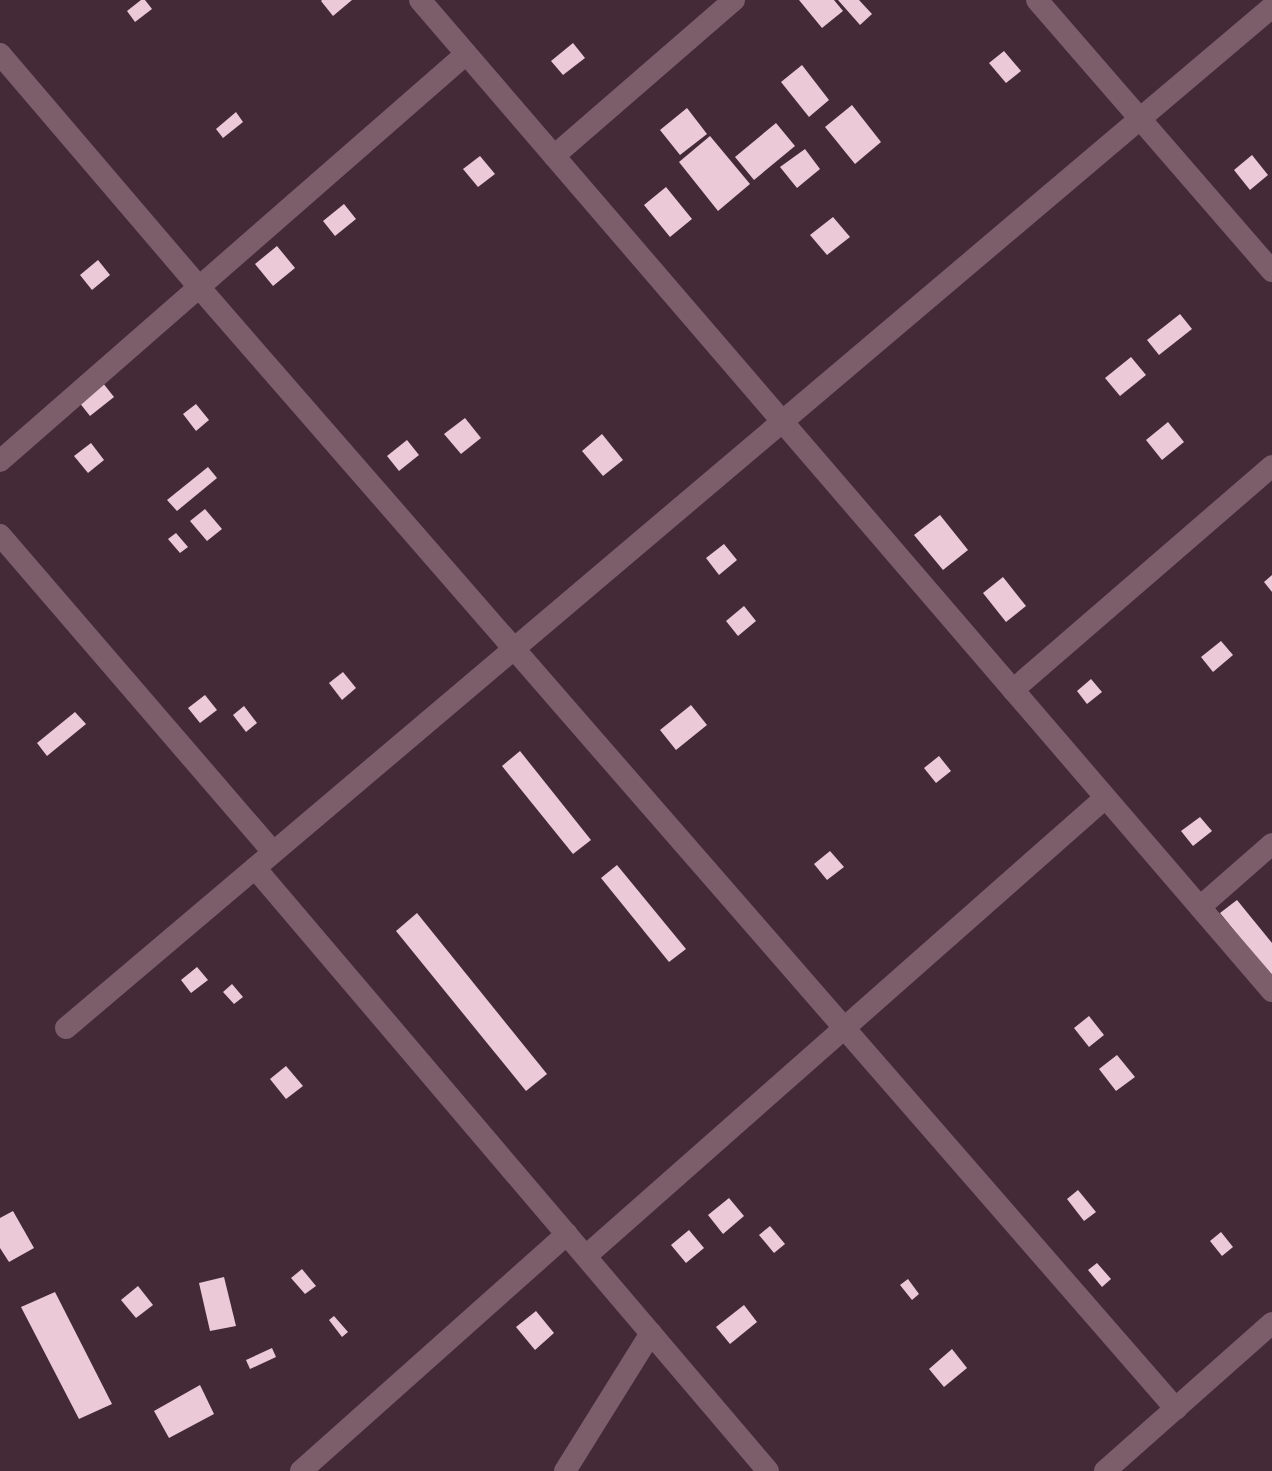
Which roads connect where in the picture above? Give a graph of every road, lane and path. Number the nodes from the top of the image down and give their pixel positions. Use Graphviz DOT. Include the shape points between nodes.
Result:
graph roads {
  1 [pos="420,0"];
  2 [pos="734,0"];
  3 [pos="1037,0"];
  4 [pos="1272,7"];
  5 [pos="0,54"];
  6 [pos="466,54"];
  7 [pos="1140,119"];
  8 [pos="554,156"];
  9 [pos="1272,271"];
  10 [pos="199,287"];
  11 [pos="782,421"];
  12 [pos="0,461"];
  13 [pos="1272,466"];
  14 [pos="0,536"];
  15 [pos="514,648"];
  16 [pos="1013,690"];
  17 [pos="1105,798"];
  18 [pos="1272,844"];
  19 [pos="273,852"];
  20 [pos="255,868"];
  21 [pos="1200,907"];
  22 [pos="1272,991"];
  23 [pos="66,1028"];
  24 [pos="844,1028"];
  25 [pos="567,1234"];
  26 [pos="586,1256"];
  27 [pos="1272,1323"];
  28 [pos="651,1333"];
  29 [pos="1176,1409"];
  30 [pos="301,1471"];
  31 [pos="565,1471"];
  32 [pos="768,1471"];
  33 [pos="1105,1471"];
  1 -- 6 [label="street"];
  2 -- 8 [label="street"];
  3 -- 7 [label="street"];
  4 -- 7 [label="street"];
  5 -- 10 [label="street"];
  6 -- 8 [label="street"];
  6 -- 10 [label="street"];
  7 -- 9 [label="street"];
  7 -- 11 [label="street"];
  8 -- 11 [label="street"];
  10 -- 12 [label="street"];
  10 -- 15 [label="street"];
  11 -- 15 [label="street"];
  11 -- 16 [label="street"];
  13 -- 16 [label="street"];
  14 -- 19 [label="street"];
  15 -- 19 [label="street"];
  15 -- 24 [label="street"];
  16 -- 17 [label="street"];
  17 -- 21 [label="street"];
  17 -- 24 [label="street"];
  18 -- 21 [label="street"];
  19 -- 20 [label="street"];
  20 -- 23 [label="street"];
  20 -- 25 [label="street"];
  21 -- 22 [label="street"];
  24 -- 26 [label="street"];
  24 -- 29 [label="street"];
  25 -- 26 [label="street"];
  25 -- 30 [label="street"];
  26 -- 28 [label="street"];
  27 -- 29 [label="street"];
  28 -- 31 [label="street"];
  28 -- 32 [label="street"];
  29 -- 33 [label="street"];
}
